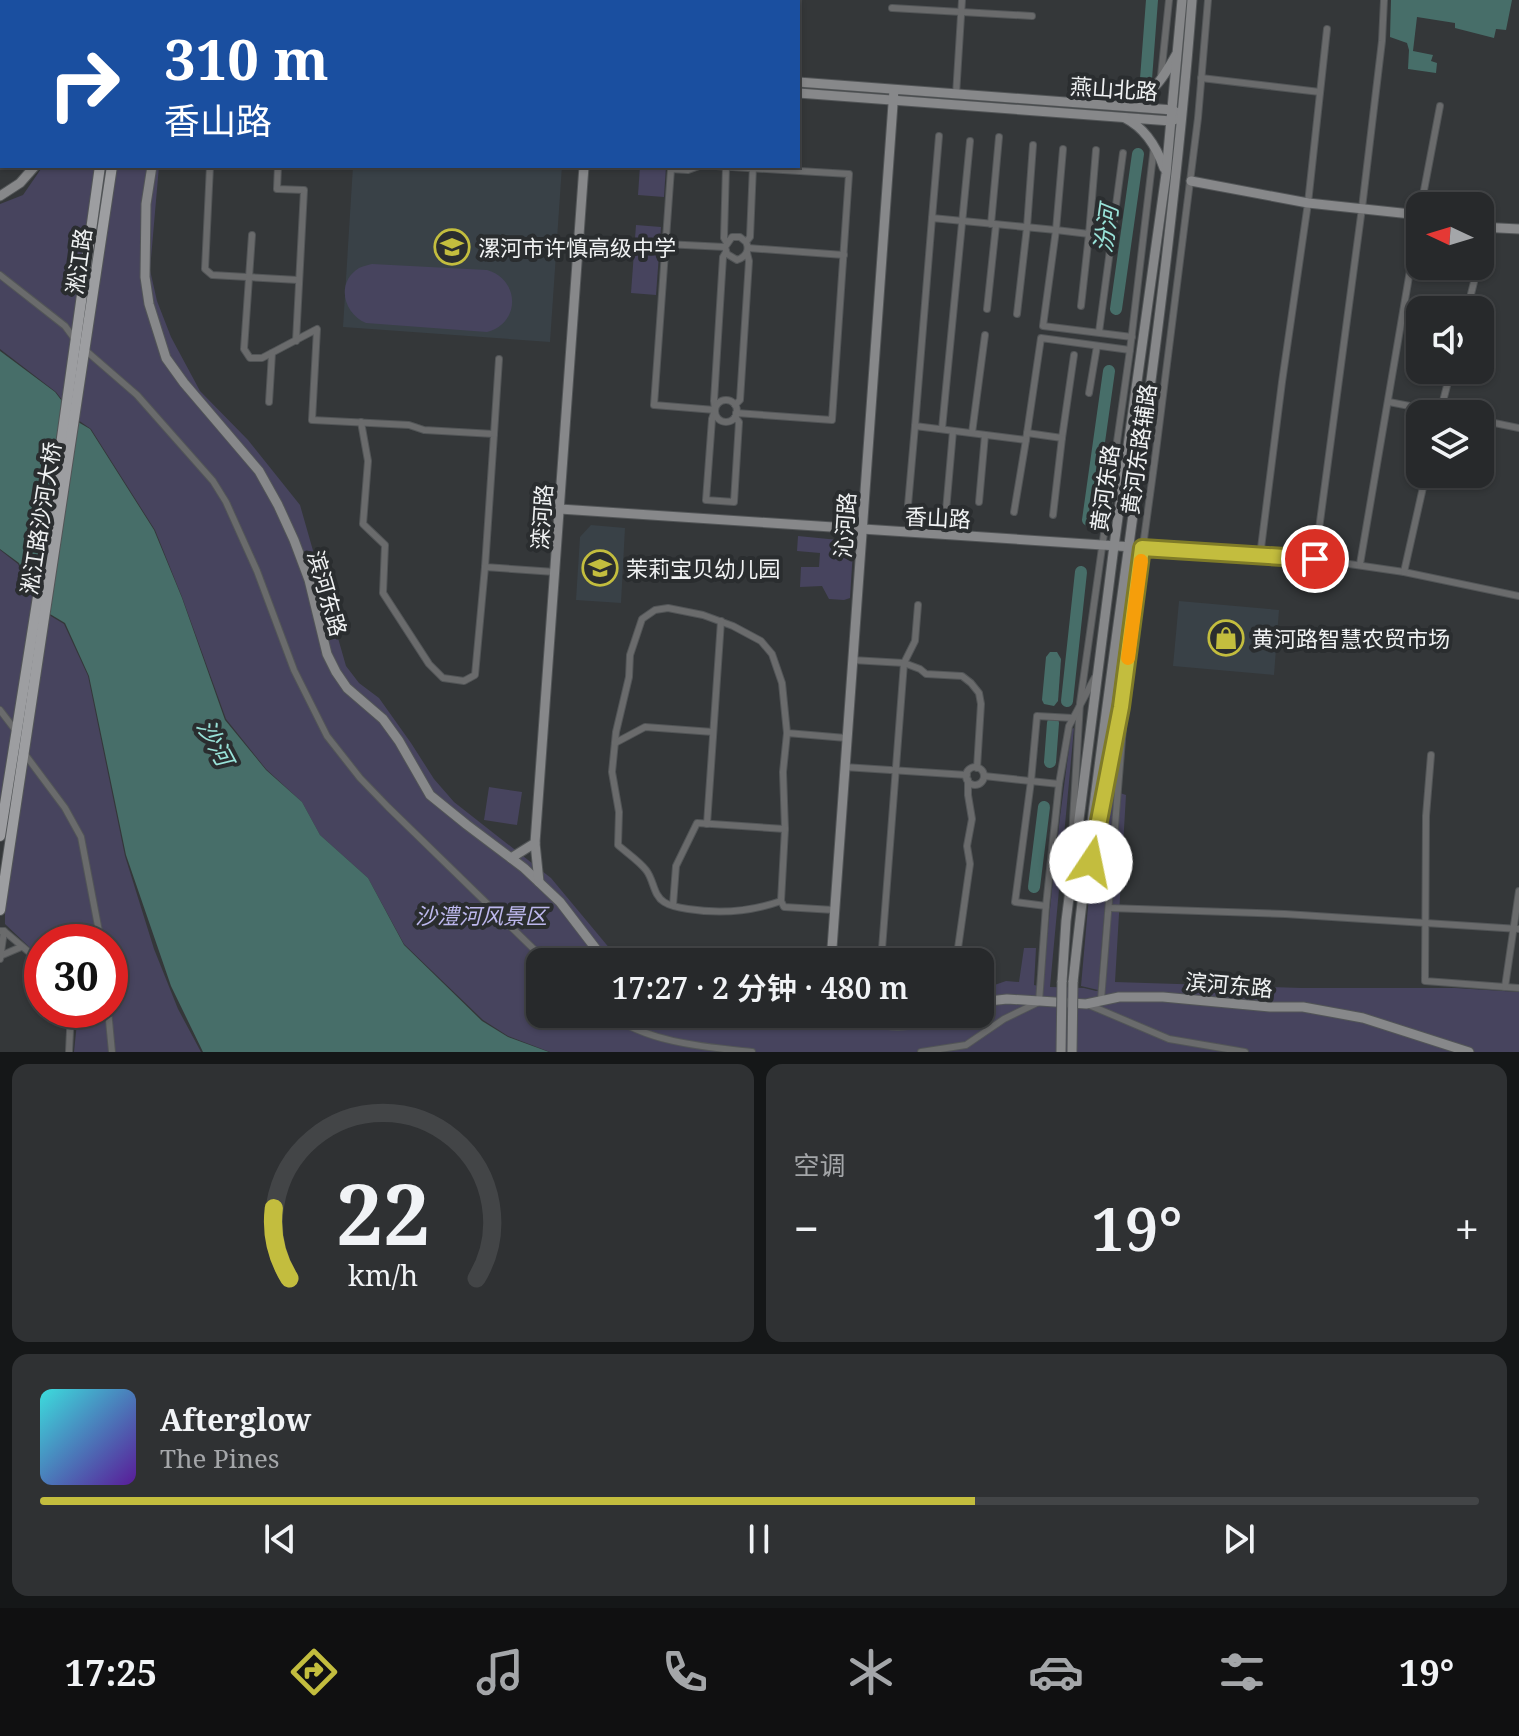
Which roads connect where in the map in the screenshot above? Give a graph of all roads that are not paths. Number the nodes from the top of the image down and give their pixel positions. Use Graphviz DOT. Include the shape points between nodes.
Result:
graph roads {
  1 [pos="962,0"];
  2 [pos="1169,0"];
  3 [pos="1182,0"];
  4 [pos="1192,0"];
  5 [pos="1208,0"];
  6 [pos="1384,0"];
  7 [pos="892,8"];
  8 [pos="962,12"];
  9 [pos="1032,16"];
  10 [pos="1327,29"];
  11 [pos="1178,52"];
  12 [pos="1201,78"];
  13 [pos="800,82"];
  14 [pos="1161,82"];
  15 [pos="1320,92"];
  16 [pos="800,93"];
  17 [pos="956,95"];
  18 [pos="894,96"];
  19 [pos="1440,106"];
  20 [pos="1123,111"];
  21 [pos="1172,115"];
  22 [pos="1183,116"];
  23 [pos="1198,118"];
  24 [pos="939,136"];
  25 [pos="999,137"];
  26 [pos="970,141"];
  27 [pos="1033,145"];
  28 [pos="1154,147"];
  29 [pos="1063,149"];
  30 [pos="1096,150"];
  31 [pos="1123,153"];
  32 [pos="33,168"];
  33 [pos="100,168"];
  34 [pos="112,168"];
  35 [pos="152,168"];
  36 [pos="210,168"];
  37 [pos="278,168"];
  38 [pos="584,168"];
  39 [pos="694,168"];
  40 [pos="726,168"];
  41 [pos="753,168"];
  42 [pos="767,168"];
  43 [pos="1166,174"];
  44 [pos="1191,181"];
  45 [pos="1424,192"];
  46 [pos="0,196"];
  47 [pos="1308,203"];
  48 [pos="1362,208"];
  49 [pos="1406,211"];
  50 [pos="932,218"];
  51 [pos="962,222"];
  52 [pos="994,225"];
  53 [pos="1027,227"];
  54 [pos="1494,228"];
  55 [pos="1519,229"];
  56 [pos="1056,230"];
  57 [pos="1089,234"];
  58 [pos="252,235"];
  59 [pos="665,244"];
  60 [pos="726,247"];
  61 [pos="747,248"];
  62 [pos="844,255"];
  63 [pos="0,275"];
  64 [pos="249,277"];
  65 [pos="298,280"];
  66 [pos="1409,280"];
  67 [pos="1081,306"];
  68 [pos="987,309"];
  69 [pos="1017,314"];
  70 [pos="1099,332"];
  71 [pos="985,335"];
  72 [pos="1132,337"];
  73 [pos="296,341"];
  74 [pos="1097,346"];
  75 [pos="1130,350"];
  76 [pos="80,353"];
  77 [pos="272,353"];
  78 [pos="1074,355"];
  79 [pos="499,359"];
  80 [pos="1089,393"];
  81 [pos="269,402"];
  82 [pos="1389,402"];
  83 [pos="1406,406"];
  84 [pos="715,410"];
  85 [pos="735,411"];
  86 [pos="361,422"];
  87 [pos="1494,423"];
  88 [pos="915,426"];
  89 [pos="1519,428"];
  90 [pos="942,429"];
  91 [pos="953,431"];
  92 [pos="972,433"];
  93 [pos="494,434"];
  94 [pos="985,435"];
  95 [pos="1026,436"];
  96 [pos="1062,438"];
  97 [pos="1423,488"];
  98 [pos="979,502"];
  99 [pos="908,505"];
  100 [pos="560,509"];
  101 [pos="946,511"];
  102 [pos="1014,512"];
  103 [pos="1053,515"];
  104 [pos="862,530"];
  105 [pos="1109,545"];
  106 [pos="1130,547"];
  107 [pos="1142,548"];
  108 [pos="1260,556"];
  109 [pos="1315,559"];
  110 [pos="1360,564"];
  111 [pos="485,567"];
  112 [pos="555,572"];
  113 [pos="1404,572"];
  114 [pos="1519,596"];
  115 [pos="918,605"];
  116 [pos="721,621"];
  117 [pos="852,660"];
  118 [pos="904,663"];
  119 [pos="1099,670"];
  120 [pos="1112,671"];
  121 [pos="30,680"];
  122 [pos="1080,703"];
  123 [pos="1121,707"];
  124 [pos="0,710"];
  125 [pos="1073,718"];
  126 [pos="16,731"];
  127 [pos="713,732"];
  128 [pos="787,733"];
  129 [pos="846,738"];
  130 [pos="615,743"];
  131 [pos="24,752"];
  132 [pos="1431,755"];
  133 [pos="844,767"];
  134 [pos="977,768"];
  135 [pos="896,771"];
  136 [pos="984,776"];
  137 [pos="967,778"];
  138 [pos="1031,781"];
  139 [pos="1059,784"];
  140 [pos="707,824"];
  141 [pos="785,829"];
  142 [pos="0,836"];
  143 [pos="535,843"];
  144 [pos="511,858"];
  145 [pos="539,882"];
  146 [pos="1519,891"];
  147 [pos="781,901"];
  148 [pos="673,905"];
  149 [pos="1046,906"];
  150 [pos="1109,908"];
  151 [pos="0,910"];
  152 [pos="834,910"];
  153 [pos="1066,921"];
  154 [pos="1425,922"];
  155 [pos="98,924"];
  156 [pos="1079,924"];
  157 [pos="1516,929"];
  158 [pos="2,931"];
  159 [pos="21,947"];
  160 [pos="533,948"];
  161 [pos="595,948"];
  162 [pos="832,948"];
  163 [pos="882,948"];
  164 [pos="958,948"];
  165 [pos="24,949"];
  166 [pos="0,957"];
  167 [pos="1068,982"];
  168 [pos="1505,987"];
  169 [pos="1519,988"];
  170 [pos="994,1000"];
  171 [pos="1101,1000"];
  172 [pos="1039,1002"];
  173 [pos="1086,1004"];
  174 [pos="70,1028"];
  175 [pos="110,1028"];
  176 [pos="634,1028"];
  177 [pos="69,1052"];
  178 [pos="112,1052"];
  179 [pos="752,1052"];
  180 [pos="921,1052"];
  181 [pos="1061,1052"];
  182 [pos="1072,1052"];
  183 [pos="1245,1052"];
  184 [pos="1469,1052"];
  1 -- 8 [label="street"];
  2 -- 14 [label="street"];
  3 -- 11 [label="street, 黄河东路"];
  4 -- 22 [label="street, 黄河东路"];
  5 -- 12 [label="street, 黄河东路辅路"];
  6 -- 48 [label="street"];
  7 -- 8 [label="street"];
  8 -- 9 [label="street"];
  8 -- 17 [label="street"];
  10 -- 15 [label="street"];
  11 -- 14 [label="street"];
  11 -- 21 [label="street, 黄河东路"];
  12 -- 15 [label="street"];
  12 -- 23 [label="street, 黄河东路辅路"];
  13 -- 18 [label="street, 燕山北路"];
  14 -- 20 [label="street"];
  15 -- 47 [label="street"];
  16 -- 18 [label="street, 燕山北路"];
  17 -- 18 [label="street, 燕山北路"];
  17 -- 20 [label="street, 燕山北路"];
  18 -- 20 [label="street, 燕山北路"];
  18 -- 104 [label="street, 沁河路"];
  19 -- 45 [label="street"];
  20 -- 21 [label="street, 燕山北路"];
  20 -- 28 [label="street"];
  21 -- 22 [label="street, 燕山北路"];
  21 -- 43 [label="street, 黄河东路"];
  22 -- 23 [label="street"];
  22 -- 106 [label="street, 黄河东路"];
  23 -- 44 [label="street, 黄河东路辅路"];
  24 -- 50 [label="street"];
  25 -- 52 [label="street"];
  26 -- 51 [label="street"];
  27 -- 53 [label="street"];
  28 -- 43 [label="street"];
  28 -- 72 [label="street, 黄河东路辅路"];
  29 -- 56 [label="street"];
  30 -- 57 [label="street"];
  31 -- 70 [label="street"];
  32 -- 46 [label="street"];
  33 -- 76 [label="main road, 淞江路"];
  34 -- 76 [label="main road, 淞江路"];
  35 -- 144 [label="street, 滨河东路" via="145,277 166,358 259,471 278,505 309,580 327,654 347,688 383,719 430,795"];
  36 -- 64 [label="street" via="205,269 212,275"];
  37 -- 65 [label="street" via="277,189 304,190"];
  38 -- 100 [label="street, 滦河路"];
  39 -- 59 [label="street" via="671,169"];
  40 -- 60 [label="street"];
  41 -- 61 [label="street"];
  42 -- 62 [label="street" via="849,174"];
  43 -- 105 [label="street, 黄河东路"];
  44 -- 47 [label="street"];
  44 -- 107 [label="street, 黄河东路辅路"];
  47 -- 48 [label="street"];
  47 -- 108 [label="street"];
  48 -- 49 [label="street"];
  48 -- 109 [label="street"];
  50 -- 51 [label="street"];
  50 -- 88 [label="street"];
  51 -- 52 [label="street"];
  51 -- 90 [label="street"];
  52 -- 53 [label="street"];
  52 -- 68 [label="street"];
  53 -- 56 [label="street"];
  53 -- 69 [label="street"];
  54 -- 55 [label="street"];
  56 -- 57 [label="street"];
  56 -- 70 [label="street" via="1043,326"];
  57 -- 67 [label="street"];
  58 -- 64 [label="street"];
  59 -- 60 [label="street"];
  59 -- 84 [label="street" via="654,405"];
  60 -- 61 [label="street" via="736,237 744,239"];
  60 -- 61 [label="street" via="737,260"];
  60 -- 84 [label="street"];
  61 -- 62 [label="street"];
  61 -- 85 [label="street" via="740,400"];
  62 -- 85 [label="street" via="832,420"];
  63 -- 76 [label="street" via="65,326"];
  64 -- 65 [label="street"];
  64 -- 77 [label="street" via="244,349 250,358"];
  65 -- 73 [label="street"];
  66 -- 82 [label="street"];
  70 -- 72 [label="street"];
  71 -- 92 [label="street"];
  72 -- 75 [label="street, 黄河东路辅路"];
  73 -- 77 [label="street"];
  73 -- 86 [label="street" via="317,329 312,420"];
  74 -- 75 [label="street"];
  74 -- 80 [label="street"];
  74 -- 95 [label="street" via="1041,338"];
  75 -- 105 [label="street, 黄河东路辅路"];
  76 -- 121 [label="main road, 淞江路沙河大桥"];
  76 -- 160 [label="street" via="137,395 213,481 327,736 388,807"];
  77 -- 81 [label="street"];
  78 -- 96 [label="street"];
  79 -- 93 [label="street"];
  82 -- 83 [label="street"];
  82 -- 110 [label="street"];
  84 -- 85 [label="street" via="723,421"];
  84 -- 85 [label="street" via="728,400"];
  84 -- 85 [label="street" via="706,500 734,502 739,422"];
  86 -- 93 [label="street"];
  86 -- 111 [label="street" via="368,461 363,524 385,545 383,593 443,678 464,681 475,675"];
  87 -- 89 [label="street"];
  88 -- 90 [label="street"];
  88 -- 99 [label="street"];
  90 -- 91 [label="street"];
  91 -- 92 [label="street"];
  91 -- 101 [label="street"];
  92 -- 94 [label="street"];
  93 -- 111 [label="street"];
  94 -- 95 [label="street"];
  94 -- 98 [label="street"];
  95 -- 96 [label="street"];
  95 -- 102 [label="street"];
  96 -- 103 [label="street"];
  97 -- 113 [label="street"];
  100 -- 104 [label="street, 香山路"];
  100 -- 112 [label="street, 滦河路"];
  104 -- 105 [label="street, 香山路"];
  104 -- 117 [label="street, 沁河路"];
  105 -- 106 [label="street, 香山路"];
  105 -- 119 [label="street, 黄河东路"];
  105 -- 122 [label="street, 黄河东路辅路"];
  106 -- 107 [label="street, 香山路"];
  106 -- 120 [label="street, 黄河东路"];
  107 -- 108 [label="street, 香山路"];
  107 -- 123 [label="street, 黄河东路辅路"];
  108 -- 109 [label="street, 香山路"];
  109 -- 110 [label="street"];
  110 -- 113 [label="street"];
  111 -- 112 [label="street"];
  112 -- 143 [label="street, 滦河路"];
  113 -- 114 [label="street"];
  115 -- 118 [label="street" via="915,641"];
  116 -- 127 [label="street"];
  116 -- 128 [label="street" via="761,641 772,654 782,683"];
  116 -- 130 [label="street" via="668,608 642,619 630,655"];
  117 -- 118 [label="street"];
  117 -- 129 [label="street, 沁河路"];
  118 -- 134 [label="street" via="926,674 962,676 979,693"];
  118 -- 135 [label="street"];
  119 -- 122 [label="street"];
  119 -- 153 [label="street, 黄河东路"];
  120 -- 123 [label="street"];
  120 -- 156 [label="street, 黄河东路"];
  121 -- 126 [label="main road"];
  121 -- 131 [label="main road"];
  122 -- 125 [label="street"];
  122 -- 153 [label="street, 黄河东路辅路"];
  123 -- 150 [label="street"];
  123 -- 156 [label="street, 黄河东路辅路"];
  124 -- 126 [label="street"];
  125 -- 138 [label="street" via="1037,716"];
  125 -- 139 [label="street"];
  126 -- 142 [label="main road"];
  127 -- 130 [label="street" via="645,727"];
  127 -- 140 [label="street"];
  128 -- 129 [label="street"];
  128 -- 141 [label="street"];
  129 -- 133 [label="street, 沁河路"];
  130 -- 148 [label="street" via="618,845 647,871 665,903"];
  131 -- 151 [label="main road"];
  131 -- 155 [label="street" via="81,837"];
  132 -- 154 [label="street"];
  133 -- 135 [label="street"];
  133 -- 152 [label="street, 沁河路"];
  134 -- 136 [label="street"];
  134 -- 137 [label="street"];
  135 -- 137 [label="street"];
  135 -- 163 [label="street"];
  136 -- 137 [label="street" via="978,784"];
  136 -- 138 [label="street"];
  137 -- 164 [label="street" via="970,864"];
  138 -- 139 [label="street"];
  138 -- 149 [label="street" via="1015,902"];
  139 -- 149 [label="street"];
  140 -- 141 [label="street"];
  140 -- 148 [label="street" via="697,823 676,866"];
  141 -- 147 [label="street"];
  143 -- 144 [label="street"];
  143 -- 145 [label="street, 滦河路"];
  144 -- 145 [label="street, 滨河东路"];
  145 -- 161 [label="street, 滨河东路"];
  146 -- 157 [label="street"];
  147 -- 148 [label="street" via="737,912"];
  147 -- 152 [label="street" via="784,907"];
  149 -- 172 [label="street"];
  150 -- 154 [label="street"];
  150 -- 171 [label="street"];
  152 -- 162 [label="street, 沁河路"];
  153 -- 167 [label="street, 黄河东路"];
  154 -- 157 [label="street"];
  154 -- 168 [label="street" via="1425,981"];
  156 -- 167 [label="street, 黄河东路"];
  157 -- 168 [label="street"];
  158 -- 159 [label="street"];
  158 -- 166 [label="street"];
  159 -- 165 [label="street"];
  159 -- 166 [label="street"];
  167 -- 181 [label="street, bridge"];
  167 -- 182 [label="street, bridge"];
  168 -- 169 [label="street"];
  170 -- 172 [label="street, 滨河东路"];
  171 -- 173 [label="street, 滨河东路"];
  171 -- 184 [label="street, 滨河东路" via="1163,997 1303,1007 1363,1018"];
  172 -- 173 [label="street, 滨河东路"];
  172 -- 180 [label="street" via="966,1045"];
  173 -- 183 [label="street" via="1169,1039"];
  174 -- 177 [label="street"];
  175 -- 178 [label="street"];
  176 -- 179 [label="street" via="678,1042"];
}
